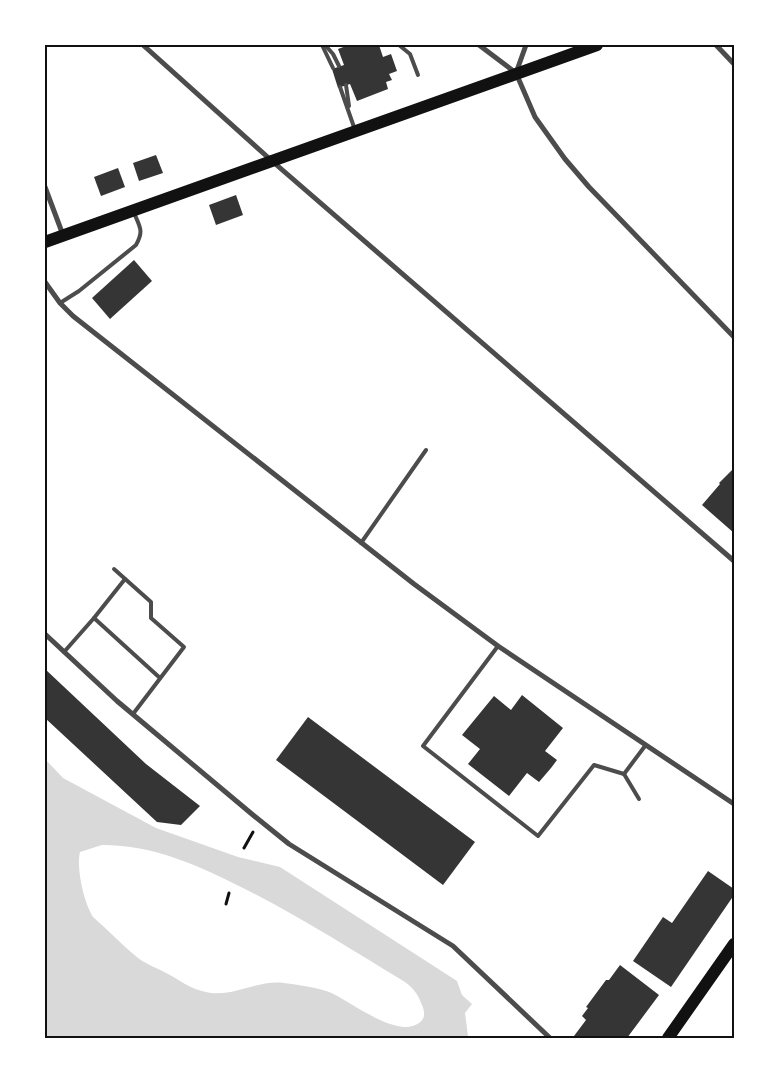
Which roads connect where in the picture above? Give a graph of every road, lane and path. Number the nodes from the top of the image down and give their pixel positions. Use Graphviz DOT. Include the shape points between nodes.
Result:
graph roads {
  1 [pos="143,45"];
  2 [pos="323,45"];
  3 [pos="400,45"];
  4 [pos="479,45"];
  5 [pos="526,45"];
  6 [pos="597,45"];
  7 [pos="716,45"];
  8 [pos="734,64"];
  9 [pos="339,66"];
  10 [pos="333,68"];
  11 [pos="516,73"];
  12 [pos="418,75"];
  13 [pos="346,85"];
  14 [pos="340,87"];
  15 [pos="349,111"];
  16 [pos="355,130"];
  17 [pos="272,161"];
  18 [pos="45,187"];
  19 [pos="133,211"];
  20 [pos="63,235"];
  21 [pos="45,242"];
  22 [pos="45,282"];
  23 [pos="60,303"];
  24 [pos="734,337"];
  25 [pos="426,450"];
  26 [pos="361,543"];
  27 [pos="734,561"];
  28 [pos="114,569"];
  29 [pos="125,579"];
  30 [pos="94,618"];
  31 [pos="45,634"];
  32 [pos="498,646"];
  33 [pos="64,652"];
  34 [pos="160,678"];
  35 [pos="133,714"];
  36 [pos="645,746"];
  37 [pos="624,774"];
  38 [pos="639,799"];
  39 [pos="734,804"];
  40 [pos="253,832"];
  41 [pos="244,848"];
  42 [pos="229,893"];
  43 [pos="226,904"];
  44 [pos="734,944"];
  45 [pos="550,1038"];
  46 [pos="668,1038"];
  1 -- 17 [label="street"];
  2 -- 9 [label="lane"];
  2 -- 10 [label="lane"];
  3 -- 12 [label="lane" via="410,54"];
  4 -- 11 [label="street"];
  5 -- 11 [label="street"];
  6 -- 11 [label="main road"];
  7 -- 8 [label="street"];
  11 -- 16 [label="main road"];
  11 -- 24 [label="street" via="535,117 565,159"];
  13 -- 15 [label="lane"];
  14 -- 15 [label="lane"];
  15 -- 16 [label="lane"];
  16 -- 17 [label="main road"];
  17 -- 19 [label="main road"];
  17 -- 27 [label="street"];
  18 -- 20 [label="street"];
  19 -- 20 [label="main road"];
  19 -- 23 [label="lane" via="142,229 136,245"];
  20 -- 21 [label="main road"];
  22 -- 23 [label="street"];
  23 -- 26 [label="street" via="121,355"];
  25 -- 26 [label="lane"];
  26 -- 32 [label="street"];
  28 -- 29 [label="lane"];
  29 -- 30 [label="lane"];
  29 -- 34 [label="lane" via="151,602 151,618 184,647"];
  30 -- 33 [label="lane"];
  30 -- 34 [label="lane"];
  31 -- 33 [label="street"];
  32 -- 36 [label="street"];
  32 -- 37 [label="lane" via="423,746 538,836 594,765"];
  33 -- 35 [label="street"];
  34 -- 35 [label="lane"];
  35 -- 45 [label="street" via="290,844 452,946"];
  36 -- 37 [label="lane"];
  36 -- 39 [label="street"];
  37 -- 38 [label="lane"];
  40 -- 41 [label="path"];
  42 -- 43 [label="path"];
  44 -- 46 [label="main road"];
}
